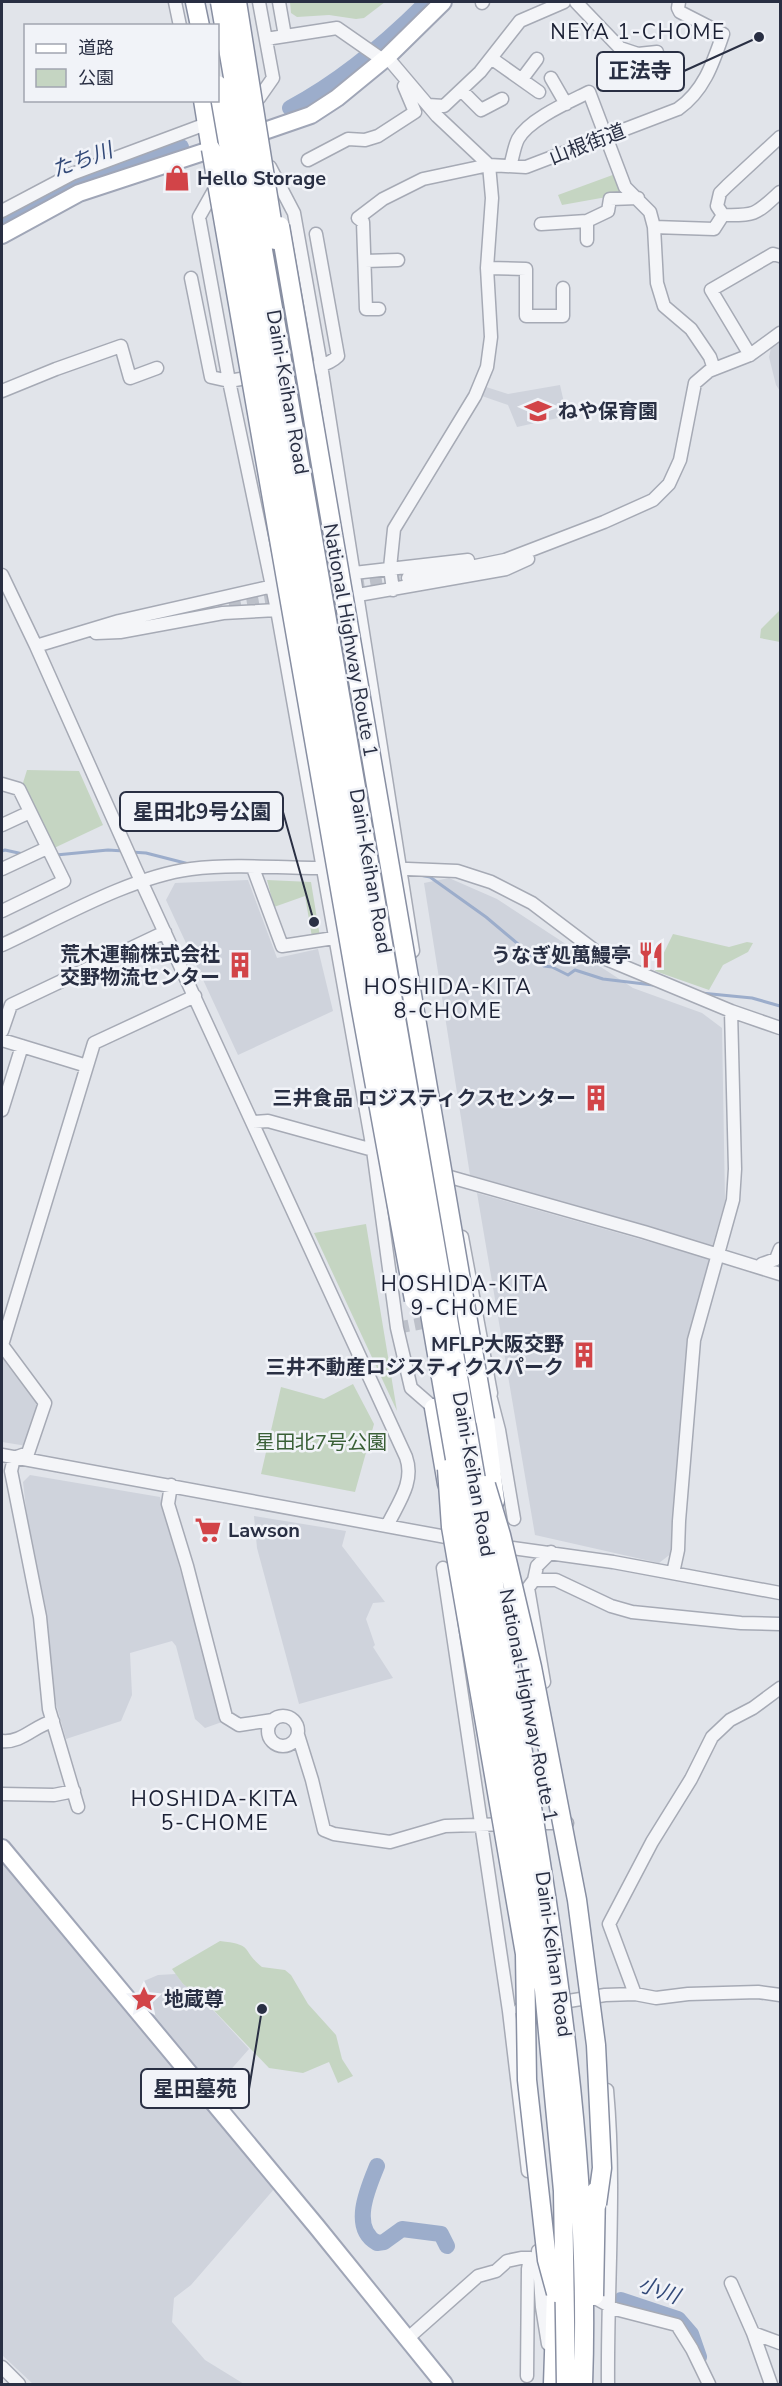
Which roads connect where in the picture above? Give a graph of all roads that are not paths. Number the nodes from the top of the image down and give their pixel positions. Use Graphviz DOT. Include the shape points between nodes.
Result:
graph roads {
  1 [pos="175,2"];
  2 [pos="188,2"];
  3 [pos="195,2"];
  4 [pos="203,2"];
  5 [pos="220,2"];
  6 [pos="239,2"];
  7 [pos="259,2"];
  8 [pos="279,2"];
  9 [pos="443,2"];
  10 [pos="564,2"];
  11 [pos="576,2"];
  12 [pos="679,2"];
  13 [pos="180,24"];
  14 [pos="191,24"];
  15 [pos="200,24"];
  16 [pos="207,24"];
  17 [pos="285,36"];
  18 [pos="266,39"];
  19 [pos="657,52"];
  20 [pos="385,58"];
  21 [pos="491,58"];
  22 [pos="537,59"];
  23 [pos="399,74"];
  24 [pos="551,78"];
  25 [pos="522,79"];
  26 [pos="219,90"];
  27 [pos="461,90"];
  28 [pos="539,92"];
  29 [pos="259,98"];
  30 [pos="502,99"];
  31 [pos="197,102"];
  32 [pos="214,102"];
  33 [pos="566,104"];
  34 [pos="428,105"];
  35 [pos="205,115"];
  36 [pos="264,131"];
  37 [pos="607,136"];
  38 [pos="780,137"];
  39 [pos="211,149"];
  40 [pos="308,160"];
  41 [pos="489,165"];
  42 [pos="510,166"];
  43 [pos="270,167"];
  44 [pos="217,185"];
  45 [pos="780,192"];
  46 [pos="638,198"];
  47 [pos="2,211"];
  48 [pos="723,215"];
  49 [pos="587,221"];
  50 [pos="541,224"];
  51 [pos="654,227"];
  52 [pos="316,234"];
  53 [pos="2,235"];
  54 [pos="587,240"];
  55 [pos="780,256"];
  56 [pos="398,260"];
  57 [pos="365,261"];
  58 [pos="487,268"];
  59 [pos="191,278"];
  60 [pos="563,288"];
  61 [pos="380,309"];
  62 [pos="780,333"];
  63 [pos="750,355"];
  64 [pos="321,365"];
  65 [pos="157,368"];
  66 [pos="714,369"];
  67 [pos="229,381"];
  68 [pos="2,391"];
  69 [pos="604,522"];
  70 [pos="390,568"];
  71 [pos="354,573"];
  72 [pos="2,575"];
  73 [pos="408,578"];
  74 [pos="273,586"];
  75 [pos="393,590"];
  76 [pos="358,595"];
  77 [pos="229,605"];
  78 [pos="277,610"];
  79 [pos="317,612"];
  80 [pos="86,633"];
  81 [pos="36,646"];
  82 [pos="297,721"];
  83 [pos="2,784"];
  84 [pos="323,789"];
  85 [pos="30,812"];
  86 [pos="2,825"];
  87 [pos="47,848"];
  88 [pos="254,868"];
  89 [pos="400,868"];
  90 [pos="2,869"];
  91 [pos="322,869"];
  92 [pos="141,880"];
  93 [pos="2,911"];
  94 [pos="165,932"];
  95 [pos="342,941"];
  96 [pos="2,945"];
  97 [pos="195,996"];
  98 [pos="731,1011"];
  99 [pos="780,1028"];
  100 [pos="2,1031"];
  101 [pos="2,1040"];
  102 [pos="21,1046"];
  103 [pos="87,1066"];
  104 [pos="2,1110"];
  105 [pos="253,1122"];
  106 [pos="373,1150"];
  107 [pos="450,1177"];
  108 [pos="780,1249"];
  109 [pos="718,1255"];
  110 [pos="760,1268"];
  111 [pos="780,1274"];
  112 [pos="491,1399"];
  113 [pos="447,1406"];
  114 [pos="485,1420"];
  115 [pos="8,1456"];
  116 [pos="171,1485"];
  117 [pos="514,1519"];
  118 [pos="387,1526"];
  119 [pos="457,1539"];
  120 [pos="500,1546"];
  121 [pos="551,1552"];
  122 [pos="443,1568"];
  123 [pos="673,1573"];
  124 [pos="534,1580"];
  125 [pos="780,1593"];
  126 [pos="780,1624"];
  127 [pos="780,1688"];
  128 [pos="475,1697"];
  129 [pos="464,1715"];
  130 [pos="273,1720"];
  131 [pos="53,1721"];
  132 [pos="298,1735"];
  133 [pos="2,1741"];
  134 [pos="74,1791"];
  135 [pos="2,1794"];
  136 [pos="78,1807"];
  137 [pos="567,1823"];
  138 [pos="483,1824"];
  139 [pos="2,1848"];
  140 [pos="635,1994"];
  141 [pos="780,1995"];
  142 [pos="598,1997"];
  143 [pos="509,2011"];
  144 [pos="597,2204"];
  145 [pos="535,2261"];
  146 [pos="731,2283"];
  147 [pos="556,2293"];
  148 [pos="607,2304"];
  149 [pos="753,2333"];
  150 [pos="407,2339"];
  151 [pos="780,2343"];
  152 [pos="2,2367"];
  153 [pos="527,2376"];
  154 [pos="557,2381"];
  155 [pos="19,2385"];
  156 [pos="444,2385"];
  157 [pos="583,2385"];
  158 [pos="591,2385"];
  159 [pos="608,2385"];
  160 [pos="709,2385"];
  161 [pos="771,2385"];
  1 -- 13 [label="street"];
  2 -- 14 [label="highway"];
  3 -- 15 [label="highway"];
  4 -- 16 [label="highway"];
  5 -- 79 [label="highway, Daini-Keihan Road, bridge"];
  6 -- 29 [label="highway, National Highway Route 1"];
  6 -- 79 [label="highway, bridge" via="313,484"];
  7 -- 18 [label="street"];
  8 -- 17 [label="street"];
  9 -- 20 [label="main road"];
  10 -- 21 [label="street" via="520,21"];
  11 -- 19 [label="street" via="620,48 638,54"];
  12 -- 37 [label="street, 山根街道" via="680,12 723,34 707,77 678,108"];
  17 -- 18 [label="street"];
  17 -- 20 [label="street" via="337,28"];
  18 -- 29 [label="street" via="273,78"];
  20 -- 23 [label="street"];
  20 -- 36 [label="main road" via="311,115"];
  21 -- 25 [label="street"];
  21 -- 27 [label="street"];
  22 -- 25 [label="street"];
  23 -- 34 [label="street"];
  23 -- 40 [label="street" via="415,112 378,136 348,139"];
  24 -- 33 [label="street"];
  25 -- 28 [label="street"];
  26 -- 79 [label="highway, Daini-Keihan Road, bridge"];
  27 -- 30 [label="street" via="481,110"];
  27 -- 34 [label="street" via="444,106"];
  29 -- 36 [label="highway, National Highway Route 1"];
  31 -- 35 [label="street"];
  32 -- 79 [label="highway, bridge" via="280,514"];
  33 -- 37 [label="street" via="589,92"];
  33 -- 42 [label="street" via="524,131"];
  34 -- 41 [label="street"];
  35 -- 39 [label="highway"];
  35 -- 47 [label="street" via="72,174"];
  36 -- 39 [label="main road"];
  36 -- 43 [label="highway, National Highway Route 1"];
  37 -- 42 [label="street, 山根街道" via="526,167"];
  37 -- 46 [label="street" via="625,187"];
  38 -- 48 [label="street" via="720,193 717,206"];
  39 -- 44 [label="highway, bridge"];
  39 -- 53 [label="main road" via="79,193"];
  41 -- 42 [label="street, 山根街道"];
  41 -- 57 [label="street, 山根街道" via="423,179 383,199 358,218 363,222"];
  41 -- 58 [label="street" via="492,198"];
  43 -- 64 [label="street" via="294,213"];
  43 -- 114 [label="highway, National Highway Route 1, bridge"];
  44 -- 67 [label="street" via="199,217"];
  44 -- 84 [label="highway, bridge"];
  45 -- 48 [label="street" via="756,213"];
  46 -- 49 [label="street" via="610,199 608,211"];
  46 -- 51 [label="street" via="650,212"];
  48 -- 51 [label="street" via="714,229"];
  49 -- 50 [label="street"];
  49 -- 54 [label="street"];
  51 -- 66 [label="street" via="657,283 664,306 691,329"];
  52 -- 64 [label="street" via="338,356"];
  55 -- 63 [label="street" via="773,254 711,290"];
  56 -- 57 [label="street"];
  57 -- 61 [label="street" via="366,309"];
  58 -- 60 [label="street" via="526,269 526,316 563,316"];
  58 -- 70 [label="street" via="491,337 483,379 394,529"];
  59 -- 67 [label="street" via="211,377"];
  62 -- 63 [label="street"];
  63 -- 66 [label="street"];
  64 -- 67 [label="street"];
  64 -- 71 [label="street"];
  65 -- 68 [label="street" via="130,378 121,346"];
  66 -- 69 [label="street" via="696,383 680,460 669,484 653,500"];
  67 -- 74 [label="street"];
  69 -- 70 [label="street" via="562,531 502,555"];
  69 -- 73 [label="street" via="505,560"];
  69 -- 75 [label="street" via="506,569"];
  70 -- 71 [label="street"];
  70 -- 75 [label="street"];
  71 -- 76 [label="street"];
  72 -- 81 [label="street"];
  74 -- 78 [label="street"];
  74 -- 80 [label="street" via="119,621"];
  75 -- 76 [label="street"];
  76 -- 89 [label="street"];
  77 -- 80 [label="street"];
  78 -- 80 [label="street" via="223,613 120,632"];
  78 -- 82 [label="street"];
  79 -- 113 [label="highway, Daini-Keihan Road, bridge"];
  80 -- 81 [label="street"];
  81 -- 92 [label="street"];
  82 -- 84 [label="street" via="311,742"];
  82 -- 91 [label="street"];
  83 -- 85 [label="street" via="19,789"];
  84 -- 95 [label="highway, bridge"];
  85 -- 86 [label="street"];
  85 -- 87 [label="street"];
  87 -- 90 [label="street"];
  87 -- 93 [label="street" via="64,881"];
  88 -- 91 [label="street"];
  88 -- 92 [label="street" via="192,869"];
  88 -- 95 [label="street" via="282,946"];
  89 -- 91 [label="street"];
  89 -- 98 [label="street" via="457,871 491,882 532,903 606,959"];
  89 -- 107 [label="street"];
  91 -- 95 [label="street"];
  92 -- 94 [label="street"];
  92 -- 96 [label="street"];
  94 -- 97 [label="street"];
  94 -- 100 [label="street" via="10,1005"];
  95 -- 106 [label="street" via="338,958"];
  95 -- 113 [label="highway, bridge"];
  97 -- 103 [label="street" via="94,1043"];
  97 -- 105 [label="street"];
  98 -- 99 [label="street"];
  98 -- 109 [label="street" via="735,1169 732,1200"];
  101 -- 102 [label="street"];
  102 -- 103 [label="street"];
  102 -- 104 [label="street"];
  103 -- 115 [label="street" via="2,1345 45,1403 28,1453"];
  105 -- 106 [label="street" via="268,1121"];
  105 -- 118 [label="street" via="410,1468 410,1478"];
  106 -- 113 [label="street" via="397,1328 411,1388"];
  107 -- 109 [label="street"];
  107 -- 112 [label="street" via="478,1312"];
  108 -- 110 [label="street" via="776,1259"];
  109 -- 110 [label="street"];
  109 -- 123 [label="street" via="694,1340 678,1551"];
  110 -- 111 [label="street"];
  112 -- 114 [label="street"];
  112 -- 117 [label="street"];
  113 -- 119 [label="highway"];
  113 -- 144 [label="highway, bridge" via="501,1535 577,1900 596,2044 602,2168"];
  113 -- 147 [label="highway, bridge" via="447,1501 525,1954 527,2080 547,2260"];
  113 -- 154 [label="highway, Daini-Keihan Road, bridge" via="544,1990 563,2192"];
  113 -- 157 [label="highway, Daini-Keihan Road, bridge" via="522,1751 561,1990 579,2189"];
  114 -- 120 [label="highway, National Highway Route 1"];
  115 -- 116 [label="street"];
  115 -- 131 [label="street" via="40,1617"];
  116 -- 118 [label="street"];
  116 -- 130 [label="street" via="168,1504 226,1717 239,1725"];
  118 -- 119 [label="street"];
  119 -- 120 [label="street"];
  119 -- 128 [label="highway, bridge"];
  120 -- 121 [label="street"];
  120 -- 144 [label="highway, National Highway Route 1, bridge" via="572,1927 594,2123"];
  121 -- 123 [label="street"];
  121 -- 124 [label="street" via="537,1566"];
  122 -- 129 [label="street"];
  123 -- 125 [label="street"];
  124 -- 126 [label="street" via="556,1580 632,1612"];
  124 -- 137 [label="street" via="528,1588"];
  127 -- 140 [label="street" via="730,1720 712,1737 609,1924"];
  128 -- 129 [label="street"];
  128 -- 147 [label="highway, bridge" via="547,2141"];
  129 -- 138 [label="street"];
  130 -- 132 [label="street" via="291,1718"];
  130 -- 132 [label="street" via="268,1728 273,1742 287,1746"];
  131 -- 133 [label="street" via="13,1742"];
  131 -- 134 [label="street"];
  132 -- 138 [label="street" via="324,1830 390,1842 445,1826"];
  134 -- 135 [label="street" via="54,1795"];
  134 -- 136 [label="street"];
  137 -- 138 [label="street"];
  137 -- 142 [label="street" via="587,1910"];
  138 -- 143 [label="street"];
  139 -- 150 [label="main road"];
  140 -- 141 [label="street" via="656,1998 758,1992"];
  140 -- 142 [label="street"];
  142 -- 143 [label="street"];
  142 -- 148 [label="street" via="611,2138"];
  143 -- 145 [label="street"];
  144 -- 158 [label="highway, National Highway Route 1, bridge"];
  145 -- 148 [label="street"];
  145 -- 150 [label="street" via="507,2261 496,2271 478,2276"];
  145 -- 153 [label="street" via="528,2269"];
  145 -- 154 [label="street"];
  146 -- 149 [label="street"];
  147 -- 154 [label="highway"];
  148 -- 159 [label="street"];
  148 -- 160 [label="street" via="676,2325"];
  149 -- 151 [label="street"];
  149 -- 161 [label="street"];
  150 -- 156 [label="main road"];
  152 -- 155 [label="street"];
}
